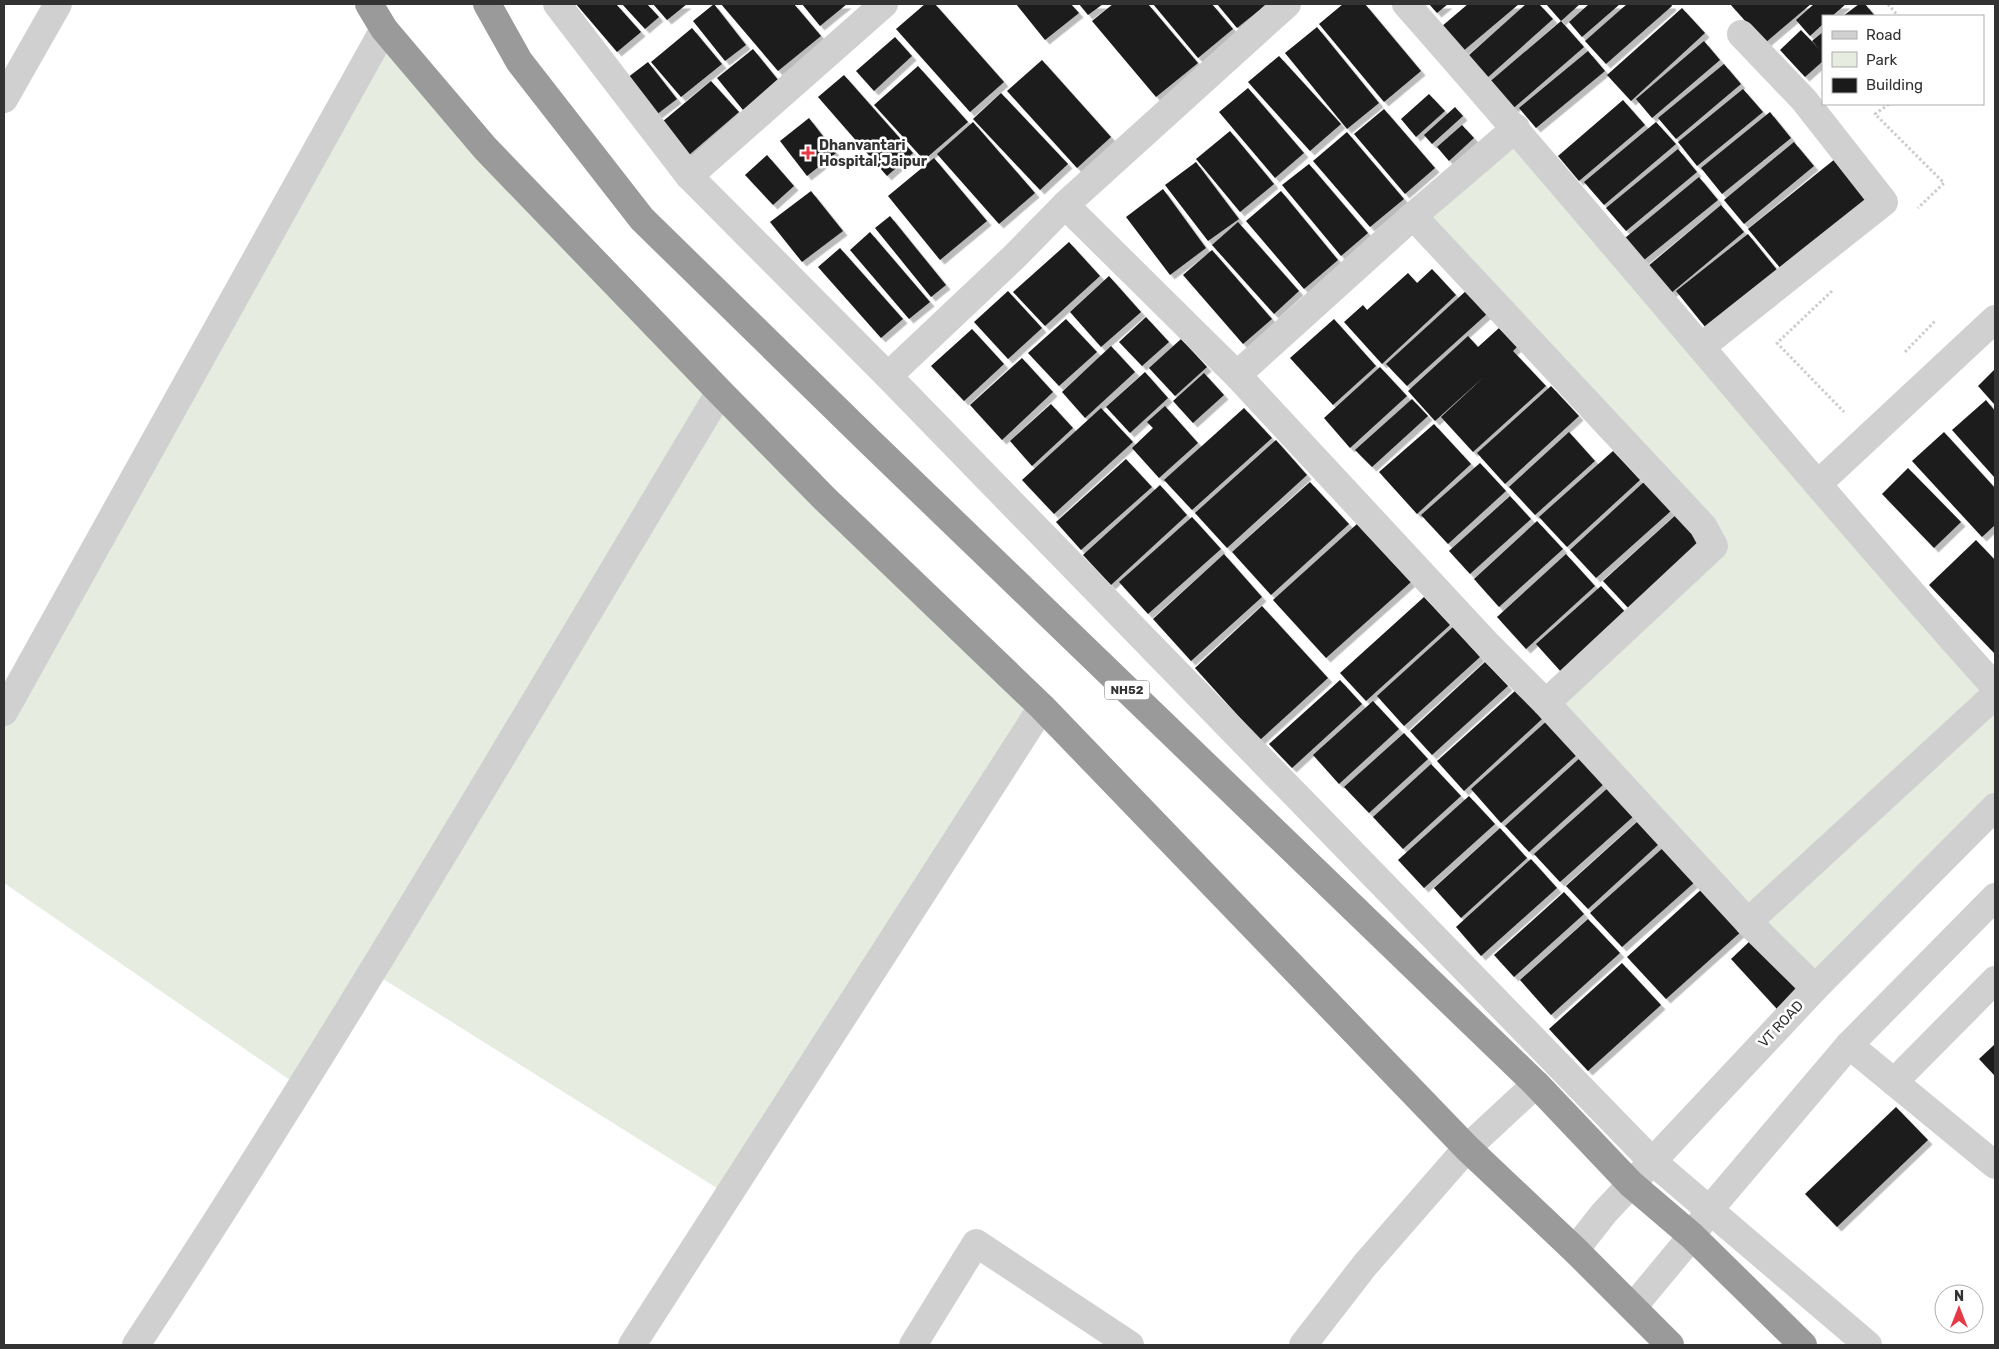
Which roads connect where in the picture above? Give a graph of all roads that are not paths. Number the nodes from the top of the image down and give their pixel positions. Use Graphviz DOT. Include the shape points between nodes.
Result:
graph roads {
  1 [pos="57,4"];
  2 [pos="369,4"];
  3 [pos="487,4"];
  4 [pos="557,4"];
  5 [pos="884,4"];
  6 [pos="1287,4"];
  7 [pos="1406,4"];
  8 [pos="384,29"];
  9 [pos="1741,34"];
  10 [pos="4,99"];
  11 [pos="1516,128"];
  12 [pos="689,176"];
  13 [pos="1064,205"];
  14 [pos="1413,216"];
  15 [pos="1995,318"];
  16 [pos="1701,347"];
  17 [pos="1237,375"];
  18 [pos="888,376"];
  19 [pos="720,392"];
  20 [pos="1819,483"];
  21 [pos="1993,684"];
  22 [pos="1546,703"];
  23 [pos="1042,707"];
  24 [pos="4,712"];
  25 [pos="1995,807"];
  26 [pos="1995,897"];
  27 [pos="1748,922"];
  28 [pos="1995,980"];
  29 [pos="1815,988"];
  30 [pos="1849,1045"];
  31 [pos="1894,1082"];
  32 [pos="1536,1084"];
  33 [pos="1467,1148"];
  34 [pos="1652,1161"];
  35 [pos="1995,1165"];
  36 [pos="1631,1184"];
  37 [pos="1710,1209"];
  38 [pos="1692,1236"];
  39 [pos="1575,1250"];
  40 [pos="1633,1307"];
  41 [pos="136,1345"];
  42 [pos="632,1345"];
  43 [pos="913,1345"];
  44 [pos="1130,1345"];
  45 [pos="1304,1345"];
  46 [pos="1670,1345"];
  47 [pos="1803,1345"];
  48 [pos="1868,1345"];
  1 -- 10 [label="street"];
  2 -- 8 [label="highway"];
  3 -- 32 [label="highway, NH52" via="519,61 642,218"];
  4 -- 12 [label="street"];
  5 -- 12 [label="street"];
  6 -- 13 [label="street"];
  7 -- 11 [label="street"];
  8 -- 19 [label="highway" via="486,148"];
  8 -- 24 [label="street"];
  9 -- 16 [label="street" via="1804,100 1884,202"];
  11 -- 14 [label="street"];
  11 -- 16 [label="street"];
  12 -- 18 [label="street"];
  13 -- 17 [label="street"];
  13 -- 18 [label="street"];
  14 -- 17 [label="street"];
  14 -- 22 [label="street" via="1703,526 1714,546"];
  15 -- 20 [label="street"];
  16 -- 20 [label="street"];
  17 -- 22 [label="street" via="1488,646"];
  18 -- 34 [label="street"];
  19 -- 23 [label="highway" via="825,499"];
  19 -- 41 [label="street" via="362,988"];
  20 -- 21 [label="street"];
  21 -- 27 [label="street"];
  22 -- 27 [label="street"];
  23 -- 33 [label="highway"];
  23 -- 42 [label="street"];
  25 -- 29 [label="street, VT ROAD"];
  26 -- 30 [label="street"];
  27 -- 29 [label="street"];
  28 -- 31 [label="street"];
  29 -- 34 [label="street, VT ROAD"];
  30 -- 31 [label="street"];
  30 -- 37 [label="street"];
  31 -- 35 [label="street"];
  32 -- 33 [label="street"];
  32 -- 36 [label="highway, NH52"];
  33 -- 39 [label="highway"];
  33 -- 45 [label="street" via="1365,1265"];
  34 -- 36 [label="street, VT ROAD"];
  34 -- 37 [label="street"];
  36 -- 38 [label="highway, NH52"];
  36 -- 39 [label="street, VT ROAD"];
  37 -- 38 [label="street"];
  37 -- 48 [label="street"];
  38 -- 40 [label="street"];
  38 -- 47 [label="highway, NH52"];
  39 -- 40 [label="highway"];
  40 -- 46 [label="highway"];
  43 -- 44 [label="street" via="976,1243"];
}
